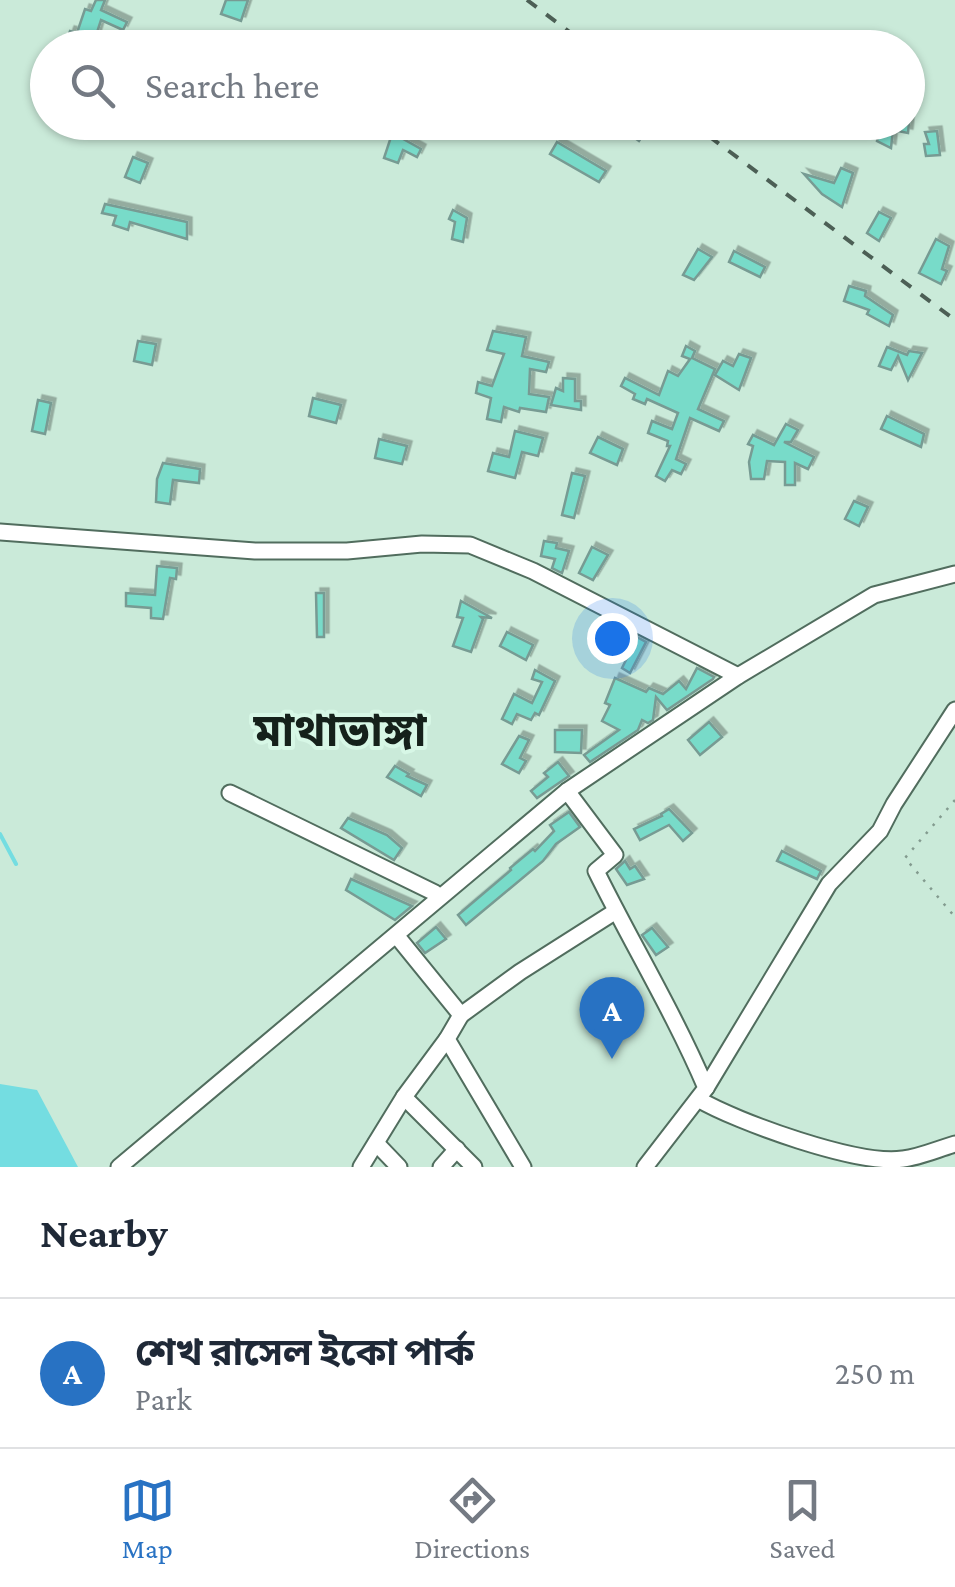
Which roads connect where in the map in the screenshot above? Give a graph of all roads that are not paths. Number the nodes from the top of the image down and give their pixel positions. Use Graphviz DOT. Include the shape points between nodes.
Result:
graph roads {
  1 [pos="0,532"];
  2 [pos="955,574"];
  3 [pos="738,676"];
  4 [pos="955,710"];
  5 [pos="567,792"];
  6 [pos="230,793"];
  7 [pos="435,893"];
  8 [pos="616,912"];
  9 [pos="396,935"];
  10 [pos="461,1015"];
  11 [pos="446,1038"];
  12 [pos="702,1093"];
  13 [pos="404,1097"];
  14 [pos="376,1143"];
  15 [pos="955,1144"];
  16 [pos="457,1148"];
  17 [pos="119,1167"];
  18 [pos="360,1167"];
  19 [pos="399,1167"];
  20 [pos="442,1167"];
  21 [pos="474,1167"];
  22 [pos="523,1167"];
  23 [pos="645,1167"];
  1 -- 3 [label="street" via="255,551 470,545 533,570"];
  2 -- 3 [label="street" via="874,595"];
  3 -- 5 [label="street"];
  4 -- 12 [label="street" via="880,830 829,884"];
  5 -- 8 [label="street" via="615,854 596,870"];
  5 -- 9 [label="street"];
  6 -- 7 [label="street"];
  8 -- 10 [label="street"];
  8 -- 12 [label="street" via="676,1019"];
  9 -- 10 [label="street"];
  9 -- 17 [label="street"];
  10 -- 11 [label="street"];
  11 -- 13 [label="street"];
  11 -- 22 [label="street"];
  12 -- 15 [label="street" via="783,1136 878,1159 902,1160"];
  12 -- 23 [label="street"];
  13 -- 14 [label="street"];
  13 -- 16 [label="street"];
  14 -- 18 [label="street"];
  14 -- 19 [label="street"];
  16 -- 20 [label="street"];
  16 -- 21 [label="street"];
}
